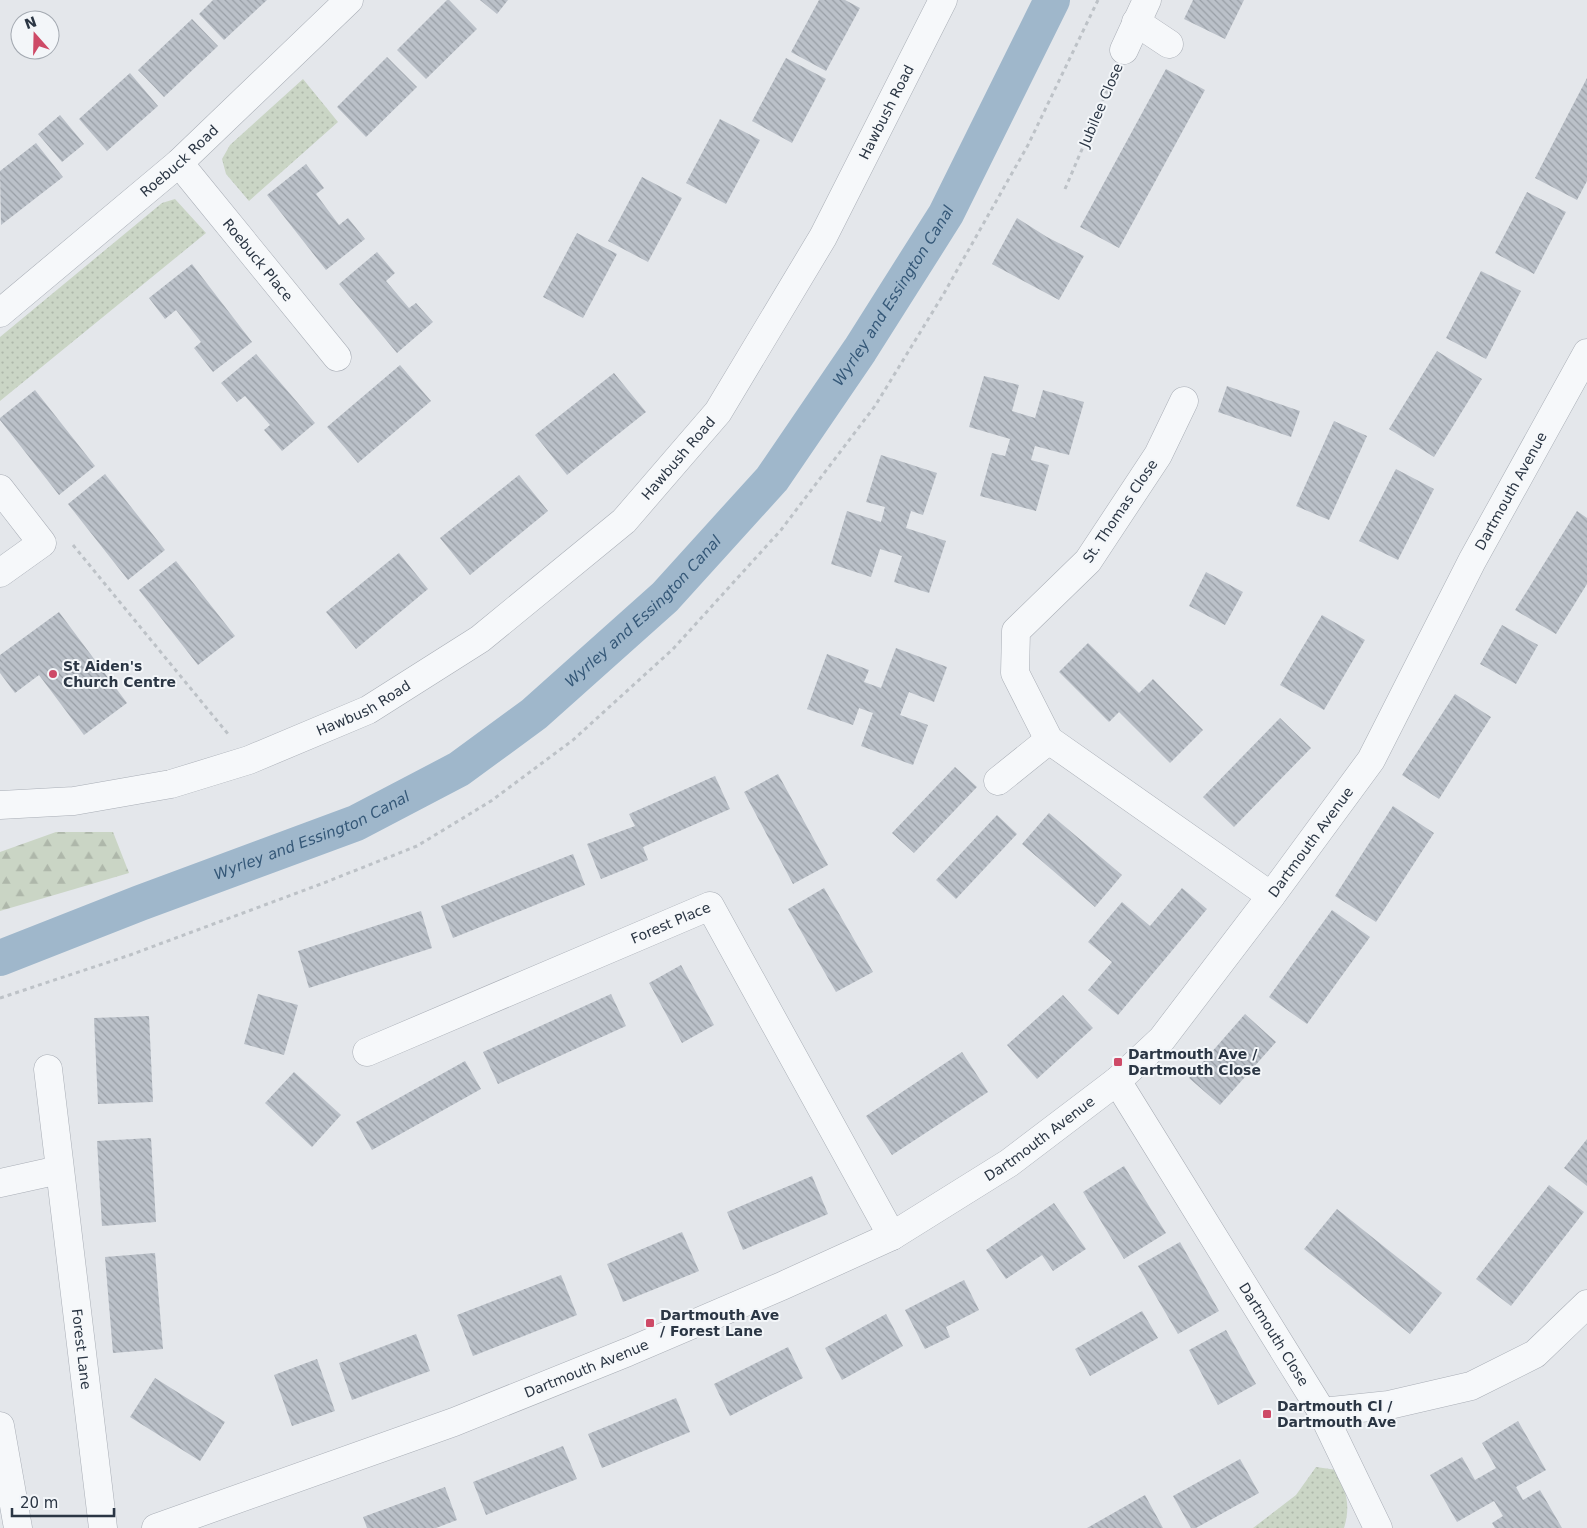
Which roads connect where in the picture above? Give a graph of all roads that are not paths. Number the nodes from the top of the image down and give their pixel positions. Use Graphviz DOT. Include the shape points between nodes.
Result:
graph roads {
  1 [pos="349,0"];
  2 [pos="943,0"];
  3 [pos="1142,11"];
  4 [pos="1169,44"];
  5 [pos="1124,50"];
  6 [pos="179,162"];
  7 [pos="0,313"];
  8 [pos="1587,353"];
  9 [pos="336,357"];
  10 [pos="1184,401"];
  11 [pos="0,489"];
  12 [pos="0,573"];
  13 [pos="1049,740"];
  14 [pos="998,781"];
  15 [pos="0,805"];
  16 [pos="1271,896"];
  17 [pos="367,1052"];
  18 [pos="48,1069"];
  19 [pos="1117,1081"];
  20 [pos="59,1170"];
  21 [pos="0,1183"];
  22 [pos="892,1236"];
  23 [pos="1587,1304"];
  24 [pos="1322,1412"];
  25 [pos="0,1426"];
  26 [pos="18,1528"];
  27 [pos="103,1528"];
  28 [pos="156,1528"];
  29 [pos="1378,1528"];
  1 -- 6 [label="street, Roebuck Road"];
  2 -- 15 [label="street, Hawbush Road" via="823,237 718,412 624,521 480,639 368,710 249,760 171,784 74,801"];
  3 -- 4 [label="street, Jubilee Close"];
  3 -- 5 [label="street, Jubilee Close"];
  6 -- 7 [label="street, Roebuck Road"];
  6 -- 9 [label="street, Roebuck Place"];
  8 -- 16 [label="street, Dartmouth Avenue" via="1472,561 1371,760"];
  10 -- 13 [label="street, St. Thomas Close" via="1158,455 1088,561 1016,631 1016,673"];
  11 -- 12 [label="street" via="42,543"];
  13 -- 14 [label="street"];
  13 -- 16 [label="street, St. Thomas Close"];
  16 -- 19 [label="street, Dartmouth Avenue" via="1162,1039"];
  17 -- 22 [label="street, Forest Place" via="710,906"];
  18 -- 20 [label="street, Forest Lane"];
  19 -- 22 [label="street, Dartmouth Avenue" via="1009,1163"];
  19 -- 24 [label="street, Dartmouth Close"];
  20 -- 21 [label="street"];
  20 -- 27 [label="street, Forest Lane"];
  22 -- 28 [label="street, Dartmouth Avenue" via="646,1345 454,1422"];
  23 -- 24 [label="street" via="1535,1354 1471,1386 1388,1405"];
  24 -- 29 [label="street, Dartmouth Close"];
  25 -- 26 [label="street"];
}
